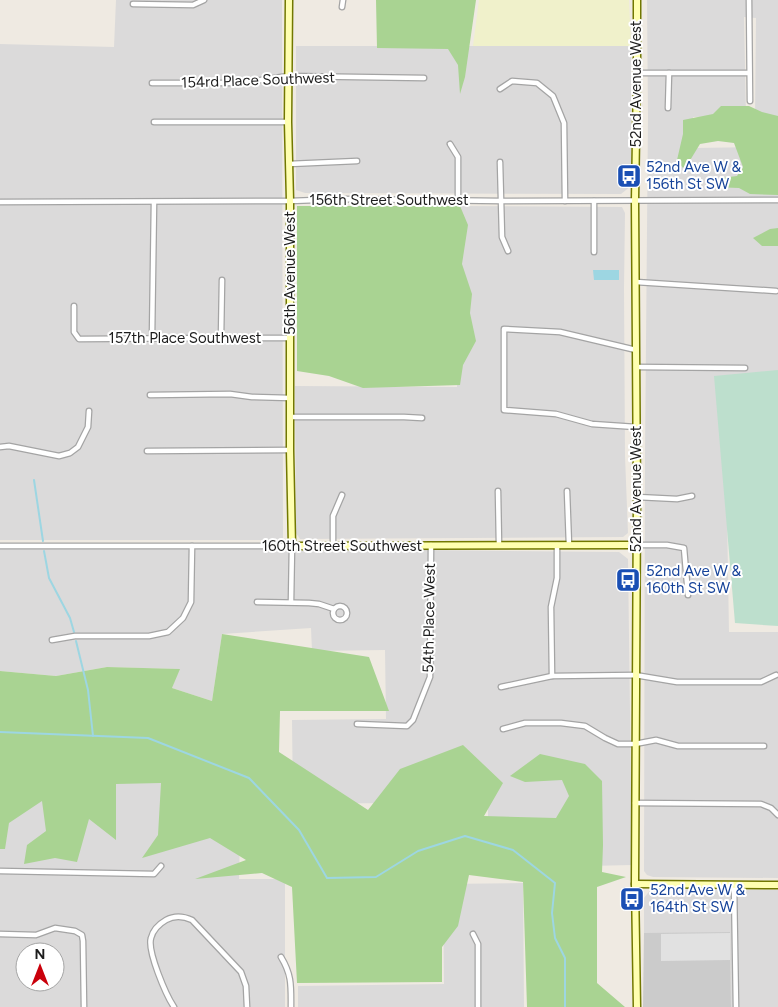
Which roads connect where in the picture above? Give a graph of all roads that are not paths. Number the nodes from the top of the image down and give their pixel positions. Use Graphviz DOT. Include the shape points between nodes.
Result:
graph roads {
  1 [pos="204,0"];
  2 [pos="289,0"];
  3 [pos="343,0"];
  4 [pos="636,0"];
  5 [pos="749,0"];
  6 [pos="172,2"];
  7 [pos="133,4"];
  8 [pos="342,7"];
  9 [pos="637,73"];
  10 [pos="669,73"];
  11 [pos="749,73"];
  12 [pos="288,76"];
  13 [pos="424,78"];
  14 [pos="152,84"];
  15 [pos="500,89"];
  16 [pos="750,101"];
  17 [pos="668,108"];
  18 [pos="154,122"];
  19 [pos="288,122"];
  20 [pos="450,144"];
  21 [pos="356,160"];
  22 [pos="500,162"];
  23 [pos="289,164"];
  24 [pos="458,200"];
  25 [pos="565,200"];
  26 [pos="594,200"];
  27 [pos="778,200"];
  28 [pos="290,201"];
  29 [pos="501,201"];
  30 [pos="635,201"];
  31 [pos="0,202"];
  32 [pos="154,202"];
  33 [pos="508,251"];
  34 [pos="594,252"];
  35 [pos="222,280"];
  36 [pos="636,282"];
  37 [pos="776,291"];
  38 [pos="74,306"];
  39 [pos="152,338"];
  40 [pos="221,338"];
  41 [pos="290,338"];
  42 [pos="636,350"];
  43 [pos="636,367"];
  44 [pos="745,368"];
  45 [pos="150,395"];
  46 [pos="290,398"];
  47 [pos="89,411"];
  48 [pos="290,417"];
  49 [pos="422,418"];
  50 [pos="636,427"];
  51 [pos="0,447"];
  52 [pos="290,450"];
  53 [pos="147,451"];
  54 [pos="567,490"];
  55 [pos="498,492"];
  56 [pos="342,495"];
  57 [pos="692,496"];
  58 [pos="637,497"];
  59 [pos="431,545"];
  60 [pos="499,545"];
  61 [pos="557,545"];
  62 [pos="569,545"];
  63 [pos="637,545"];
  64 [pos="0,546"];
  65 [pos="192,546"];
  66 [pos="292,546"];
  67 [pos="333,546"];
  68 [pos="688,595"];
  69 [pos="257,602"];
  70 [pos="291,602"];
  71 [pos="334,609"];
  72 [pos="52,640"];
  73 [pos="635,675"];
  74 [pos="776,675"];
  75 [pos="552,676"];
  76 [pos="500,687"];
  77 [pos="357,724"];
  78 [pos="503,729"];
  79 [pos="635,744"];
  80 [pos="764,746"];
  81 [pos="635,803"];
  82 [pos="778,815"];
  83 [pos="161,866"];
  84 [pos="0,871"];
  85 [pos="635,884"];
  86 [pos="734,885"];
  87 [pos="778,885"];
  88 [pos="0,934"];
  89 [pos="472,934"];
  90 [pos="281,957"];
  91 [pos="84,1007"];
  92 [pos="174,1007"];
  93 [pos="247,1007"];
  94 [pos="291,1007"];
  95 [pos="478,1007"];
  96 [pos="637,1007"];
  97 [pos="736,1007"];
  1 -- 6 [label="street" via="193,5"];
  2 -- 12 [label="street, 56th Avenue West"];
  3 -- 8 [label="street"];
  4 -- 9 [label="street, 52nd Avenue West"];
  5 -- 11 [label="street"];
  6 -- 7 [label="street"];
  9 -- 10 [label="street"];
  9 -- 30 [label="street, 52nd Avenue West"];
  10 -- 11 [label="street"];
  10 -- 17 [label="street"];
  11 -- 16 [label="street"];
  12 -- 13 [label="street, 154rd Place Southwest"];
  12 -- 14 [label="street, 154rd Place Southwest" via="240,83"];
  12 -- 19 [label="street, 56th Avenue West"];
  15 -- 25 [label="street" via="512,81 537,83 553,96 564,123"];
  18 -- 19 [label="street"];
  19 -- 23 [label="street, 56th Avenue West"];
  20 -- 24 [label="street" via="458,157"];
  21 -- 23 [label="street"];
  22 -- 29 [label="street"];
  23 -- 28 [label="street, 56th Avenue West"];
  24 -- 28 [label="street, 156th Street Southwest" via="343,198"];
  24 -- 29 [label="street, 156th Street Southwest"];
  25 -- 26 [label="street, 156th Street Southwest"];
  25 -- 29 [label="street, 156th Street Southwest"];
  26 -- 30 [label="street, 156th Street Southwest"];
  26 -- 34 [label="street"];
  27 -- 30 [label="street, 156th Street Southwest"];
  28 -- 32 [label="street, 156th Street Southwest"];
  28 -- 41 [label="street, 56th Avenue West"];
  29 -- 33 [label="street" via="502,237"];
  30 -- 36 [label="street, 52nd Avenue West"];
  31 -- 32 [label="street, 156th Street Southwest"];
  32 -- 39 [label="street"];
  35 -- 40 [label="street"];
  36 -- 37 [label="street"];
  36 -- 42 [label="street, 52nd Avenue West"];
  38 -- 39 [label="street, 157th Place Southwest" via="74,332 79,339"];
  39 -- 40 [label="street, 157th Place Southwest"];
  40 -- 41 [label="street, 157th Place Southwest"];
  41 -- 46 [label="street, 56th Avenue West"];
  42 -- 43 [label="street, 52nd Avenue West"];
  42 -- 50 [label="street" via="560,332 504,329 504,410 556,414 592,424"];
  43 -- 44 [label="street"];
  43 -- 50 [label="street, 52nd Avenue West"];
  45 -- 46 [label="street" via="230,394"];
  46 -- 48 [label="street, 56th Avenue West"];
  47 -- 51 [label="street" via="88,427 78,447 70,453 59,456"];
  48 -- 49 [label="street"];
  48 -- 52 [label="street, 56th Avenue West"];
  50 -- 58 [label="street, 52nd Avenue West"];
  52 -- 53 [label="street"];
  52 -- 66 [label="street, 56th Avenue West"];
  54 -- 62 [label="street"];
  55 -- 60 [label="street"];
  56 -- 67 [label="street" via="333,516"];
  57 -- 58 [label="street" via="676,499"];
  58 -- 63 [label="street, 52nd Avenue West"];
  59 -- 60 [label="street, 160th Street Southwest"];
  59 -- 67 [label="street, 160th Street Southwest"];
  59 -- 77 [label="street, 54th Place West" via="430,677 414,720 407,726"];
  60 -- 61 [label="street, 160th Street Southwest"];
  61 -- 62 [label="street, 160th Street Southwest"];
  61 -- 75 [label="street" via="557,578 552,607"];
  62 -- 63 [label="street, 160th Street Southwest"];
  63 -- 68 [label="street, 160th Street Southwest" via="684,548"];
  63 -- 73 [label="street, 52nd Avenue West"];
  64 -- 65 [label="street, 160th Street Southwest"];
  65 -- 66 [label="street, 160th Street Southwest"];
  65 -- 72 [label="street" via="191,602 183,618 168,632 149,636 75,636"];
  66 -- 67 [label="street, 160th Street Southwest"];
  66 -- 70 [label="street"];
  69 -- 70 [label="street"];
  70 -- 71 [label="street" via="319,604"];
  73 -- 74 [label="street" via="677,682 761,682"];
  73 -- 75 [label="street"];
  73 -- 79 [label="street, 52nd Avenue West"];
  75 -- 76 [label="street"];
  78 -- 79 [label="street" via="525,723 561,723 585,726 618,744"];
  79 -- 80 [label="street" via="656,740 678,746"];
  79 -- 81 [label="street, 52nd Avenue West"];
  81 -- 82 [label="street" via="762,804"];
  81 -- 85 [label="street, 52nd Avenue West"];
  83 -- 84 [label="street" via="154,874"];
  85 -- 86 [label="street"];
  85 -- 96 [label="street, 52nd Avenue West"];
  86 -- 87 [label="street"];
  86 -- 97 [label="street"];
  88 -- 91 [label="street" via="36,935 55,928 75,930 82,935"];
  89 -- 95 [label="street" via="478,944"];
  90 -- 94 [label="street" via="291,979"];
  92 -- 93 [label="street" via="151,949 151,938 158,925 170,918 183,916 192,920 241,972 246,986"];
}
